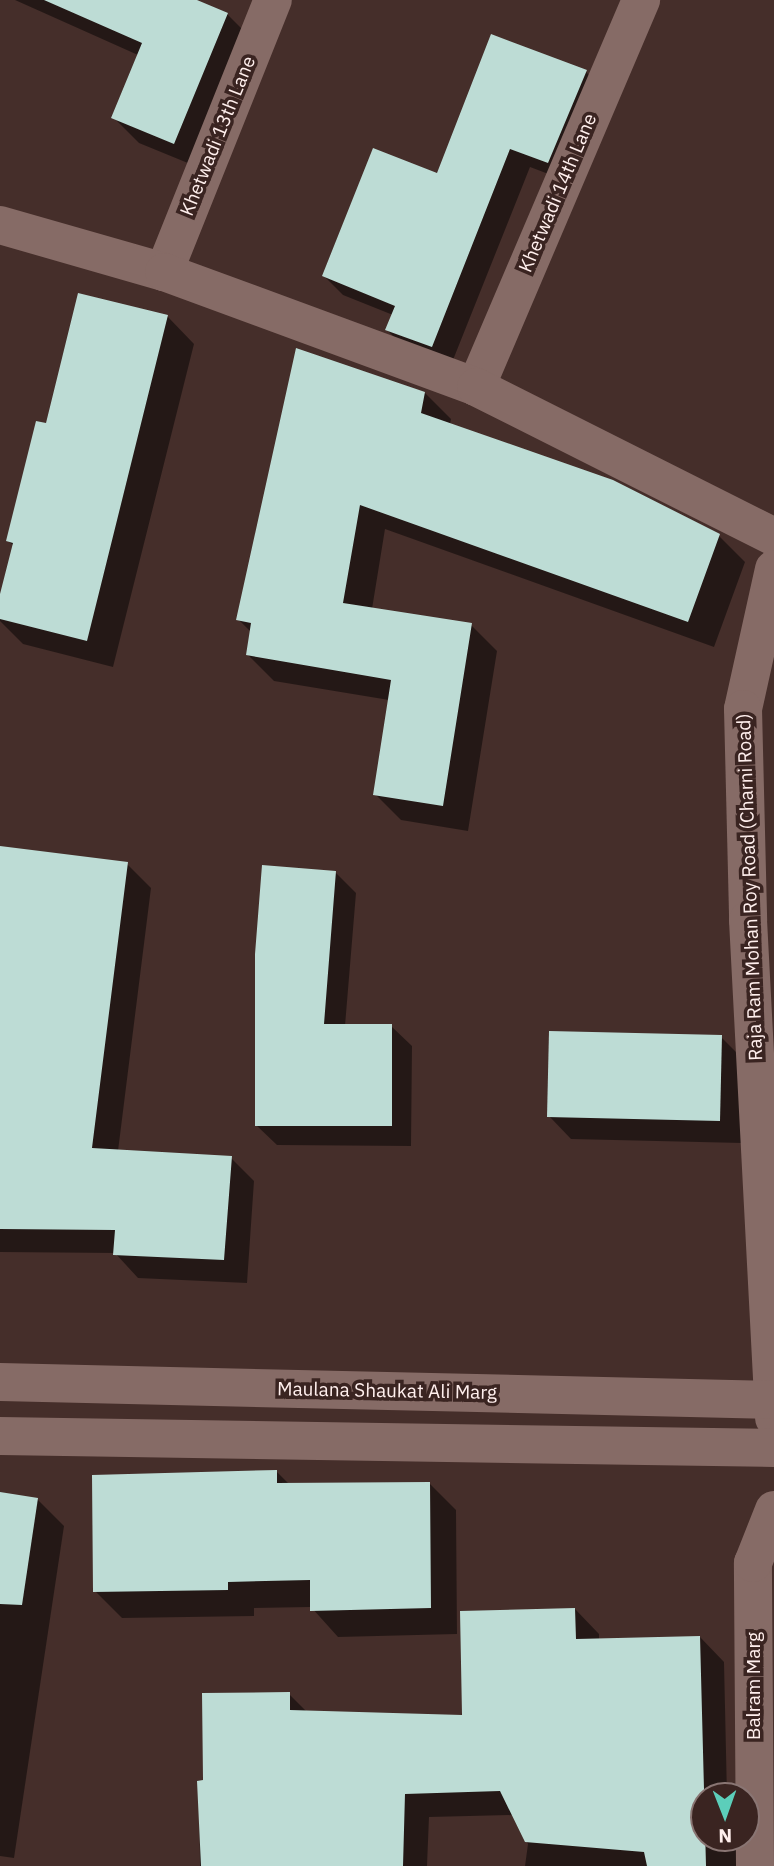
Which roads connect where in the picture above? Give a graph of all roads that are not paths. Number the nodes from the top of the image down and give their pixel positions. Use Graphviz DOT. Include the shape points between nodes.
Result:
graph roads {
  1 [pos="273,0"];
  2 [pos="641,0"];
  3 [pos="0,225"];
  4 [pos="164,272"];
  5 [pos="476,387"];
  6 [pos="774,537"];
  7 [pos="774,569"];
  8 [pos="761,919"];
  9 [pos="0,1382"];
  10 [pos="774,1400"];
  11 [pos="774,1418"];
  12 [pos="0,1436"];
  13 [pos="774,1448"];
  14 [pos="774,1510"];
  15 [pos="755,1866"];
  1 -- 4 [label="main road, Khetwadi 13th Lane"];
  2 -- 5 [label="main road, Khetwadi 14th Lane"];
  3 -- 4 [label="main road"];
  4 -- 5 [label="main road"];
  5 -- 6 [label="main road"];
  7 -- 8 [label="main road, Raja Ram Mohan Roy Road (Charni Road)" via="743,709"];
  8 -- 10 [label="main road, Raja Ram Mohan Roy Road (Charni Road)"];
  9 -- 10 [label="main road, Maulana Shaukat Ali Marg"];
  10 -- 11 [label="main road, Raja Ram Mohan Roy Road (Charni Road)"];
  12 -- 13 [label="main road"];
  14 -- 15 [label="main road, Balram Marg" via="753,1563"];
}
